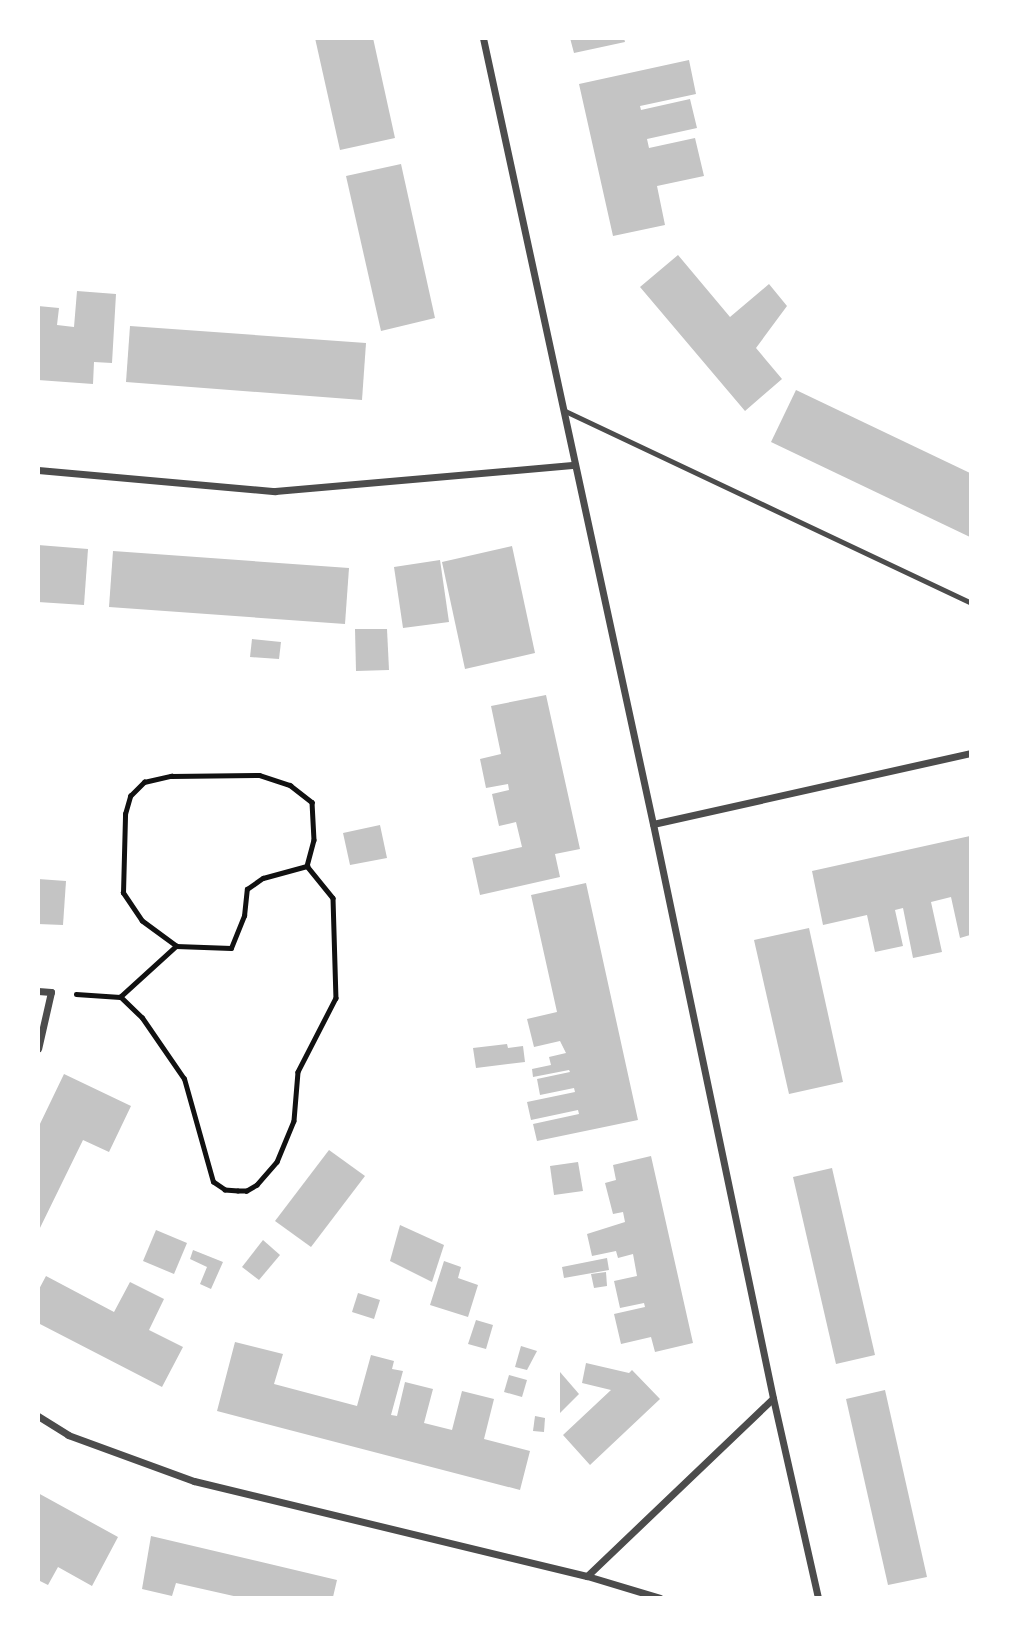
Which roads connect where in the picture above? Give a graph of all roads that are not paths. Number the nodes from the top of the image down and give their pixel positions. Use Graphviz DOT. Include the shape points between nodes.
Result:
graph roads {
  1 [pos="483,38"];
  2 [pos="563,410"];
  3 [pos="575,465"];
  4 [pos="38,470"];
  5 [pos="971,602"];
  6 [pos="971,753"];
  7 [pos="653,824"];
  8 [pos="38,991"];
  9 [pos="38,1049"];
  10 [pos="773,1398"];
  11 [pos="38,1416"];
  12 [pos="587,1576"];
  13 [pos="660,1598"];
  14 [pos="818,1598"];
  1 -- 2 [label="street"];
  2 -- 3 [label="street"];
  2 -- 5 [label="lane"];
  3 -- 4 [label="street" via="275,491"];
  3 -- 7 [label="street"];
  6 -- 7 [label="street"];
  7 -- 10 [label="street"];
  8 -- 9 [label="street" via="51,992"];
  10 -- 12 [label="street"];
  10 -- 14 [label="street"];
  11 -- 12 [label="street" via="68,1435 194,1481"];
  12 -- 13 [label="street"];
}
